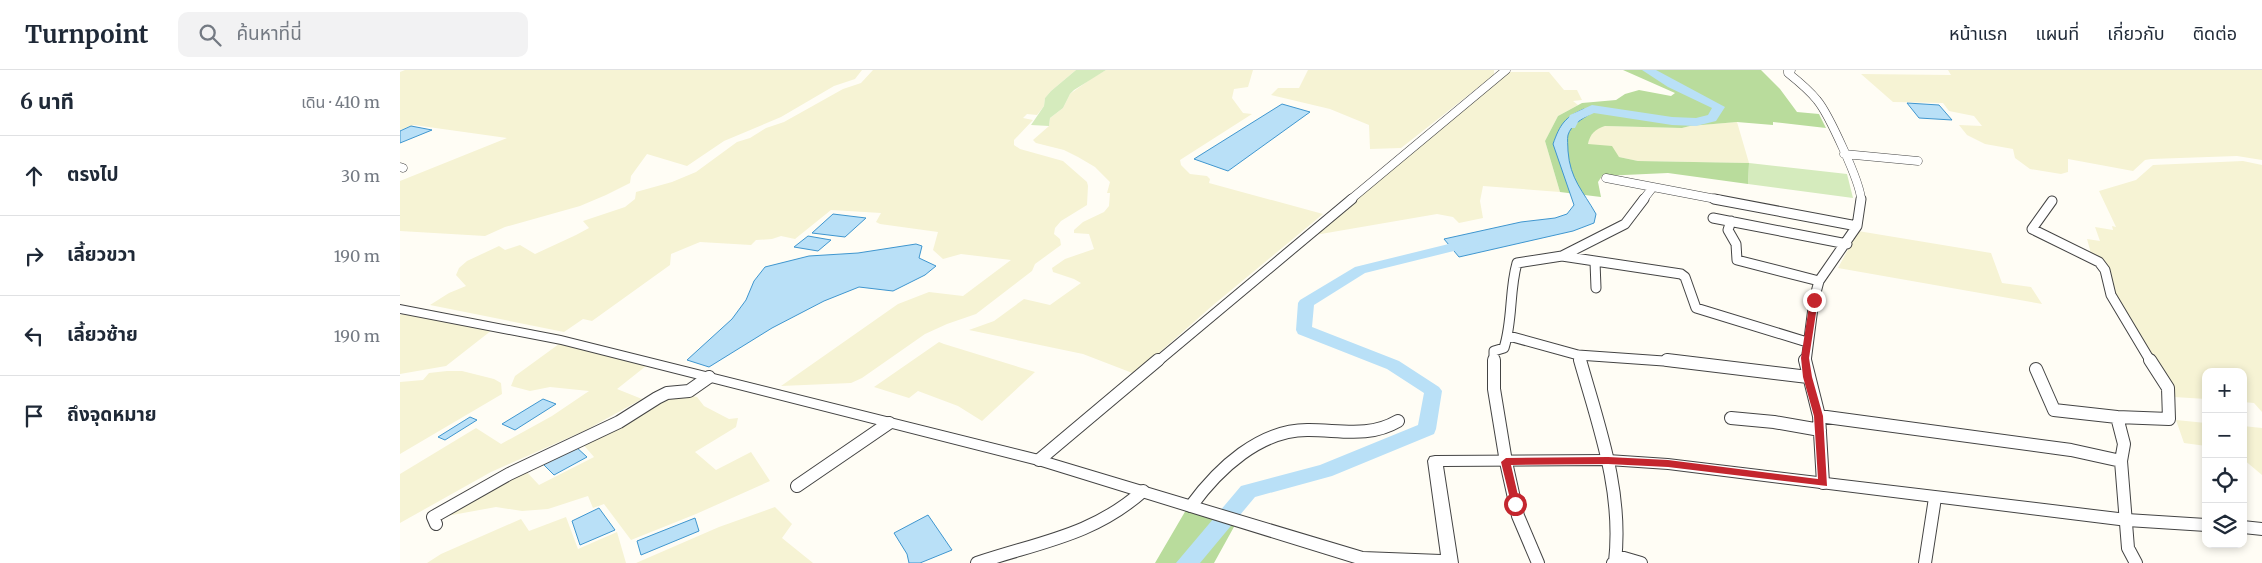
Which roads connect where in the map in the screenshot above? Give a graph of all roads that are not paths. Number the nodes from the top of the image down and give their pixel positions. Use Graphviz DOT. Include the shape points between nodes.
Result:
graph roads {
  1 [pos="1506,70"];
  2 [pos="1786,70"];
  3 [pos="1844,154"];
  4 [pos="1918,161"];
  5 [pos="1606,178"];
  6 [pos="1653,187"];
  7 [pos="2052,201"];
  8 [pos="1713,218"];
  9 [pos="1730,221"];
  10 [pos="1857,226"];
  11 [pos="1846,244"];
  12 [pos="1562,256"];
  13 [pos="1595,262"];
  14 [pos="1819,281"];
  15 [pos="1596,288"];
  16 [pos="400,309"];
  17 [pos="1509,336"];
  18 [pos="1808,342"];
  19 [pos="1578,355"];
  20 [pos="2036,369"];
  21 [pos="709,376"];
  22 [pos="1808,377"];
  23 [pos="1819,416"];
  24 [pos="1731,418"];
  25 [pos="2117,418"];
  26 [pos="1398,421"];
  27 [pos="889,423"];
  28 [pos="1820,430"];
  29 [pos="1039,460"];
  30 [pos="1608,460"];
  31 [pos="2121,460"];
  32 [pos="1506,462"];
  33 [pos="1823,483"];
  34 [pos="797,486"];
  35 [pos="1143,491"];
  36 [pos="1934,498"];
  37 [pos="1198,508"];
  38 [pos="2127,520"];
  39 [pos="436,524"];
  40 [pos="2202,525"];
  41 [pos="2247,528"];
  42 [pos="2262,529"];
  43 [pos="1615,559"];
  44 [pos="1450,562"];
  45 [pos="977,563"];
  46 [pos="1538,563"];
  47 [pos="1641,563"];
  48 [pos="1925,563"];
  49 [pos="2136,563"];
  1 -- 29 [label="street"];
  2 -- 3 [label="street" via="1824,109"];
  3 -- 4 [label="street"];
  3 -- 10 [label="street" via="1861,197"];
  5 -- 6 [label="street"];
  6 -- 10 [label="street"];
  6 -- 12 [label="street" via="1625,224"];
  7 -- 25 [label="street" via="2032,229 2099,262 2105,270 2111,295 2168,388 2169,419"];
  8 -- 9 [label="street"];
  9 -- 11 [label="street"];
  9 -- 14 [label="street" via="1728,230 1739,251 1737,260"];
  10 -- 11 [label="street"];
  11 -- 14 [label="street"];
  12 -- 13 [label="street"];
  12 -- 17 [label="street" via="1517,263 1512,276"];
  13 -- 15 [label="street"];
  13 -- 18 [label="street" via="1681,274 1696,308"];
  14 -- 18 [label="street"];
  16 -- 21 [label="street" via="561,340"];
  17 -- 19 [label="street"];
  17 -- 32 [label="street" via="1504,348 1494,351 1494,389"];
  18 -- 22 [label="street" via="1805,358"];
  19 -- 22 [label="street" via="1654,359"];
  19 -- 30 [label="street"];
  20 -- 25 [label="street" via="2054,410"];
  21 -- 27 [label="street"];
  21 -- 39 [label="street" via="689,391 657,398 618,422 509,474 433,517"];
  22 -- 23 [label="street"];
  23 -- 28 [label="street"];
  23 -- 31 [label="street" via="2063,448"];
  24 -- 28 [label="street"];
  25 -- 31 [label="street" via="2124,444"];
  26 -- 37 [label="street" via="1389,428 1370,432 1296,430 1269,440 1224,466 1207,482"];
  27 -- 29 [label="street"];
  27 -- 34 [label="street"];
  28 -- 33 [label="street"];
  29 -- 35 [label="street"];
  30 -- 32 [label="street"];
  30 -- 33 [label="street"];
  30 -- 43 [label="street" via="1618,509"];
  31 -- 38 [label="street"];
  32 -- 44 [label="street" via="1435,462"];
  32 -- 46 [label="street" via="1518,516"];
  33 -- 36 [label="street"];
  35 -- 37 [label="street"];
  35 -- 45 [label="street" via="1129,506 1100,524"];
  36 -- 38 [label="street"];
  36 -- 48 [label="street"];
  37 -- 44 [label="street" via="1363,559"];
  38 -- 40 [label="street"];
  38 -- 49 [label="street" via="2128,548"];
  41 -- 42 [label="street"];
  43 -- 47 [label="street"];
}
